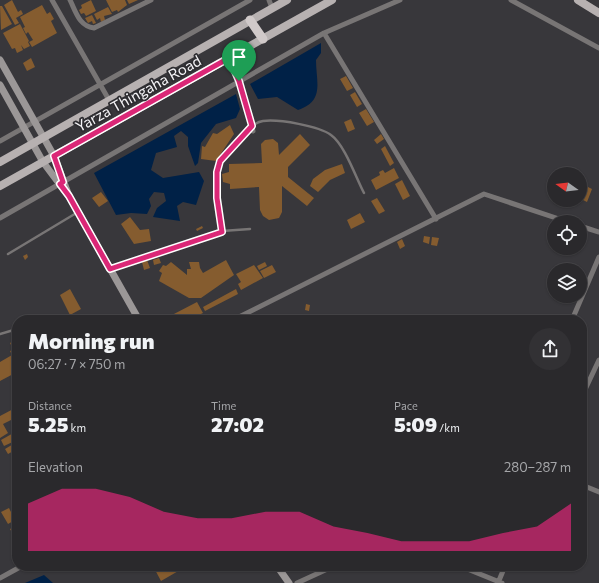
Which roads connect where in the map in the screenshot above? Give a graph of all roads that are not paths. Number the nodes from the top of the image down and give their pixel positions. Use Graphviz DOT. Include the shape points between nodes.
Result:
graph roads {
  1 [pos="52,0"];
  2 [pos="70,0"];
  3 [pos="151,0"];
  4 [pos="250,0"];
  5 [pos="287,0"];
  6 [pos="332,0"];
  7 [pos="400,0"];
  8 [pos="510,0"];
  9 [pos="578,0"];
  10 [pos="270,4"];
  11 [pos="599,13"];
  12 [pos="250,20"];
  13 [pos="324,34"];
  14 [pos="263,39"];
  15 [pos="599,48"];
  16 [pos="229,58"];
  17 [pos="0,60"];
  18 [pos="239,81"];
  19 [pos="0,85"];
  20 [pos="100,85"];
  21 [pos="109,100"];
  22 [pos="34,122"];
  23 [pos="23,128"];
  24 [pos="252,128"];
  25 [pos="44,138"];
  26 [pos="0,141"];
  27 [pos="32,144"];
  28 [pos="54,156"];
  29 [pos="0,162"];
  30 [pos="43,162"];
  31 [pos="62,183"];
  32 [pos="0,186"];
  33 [pos="364,193"];
  34 [pos="78,212"];
  35 [pos="547,215"];
  36 [pos="0,218"];
  37 [pos="436,219"];
  38 [pos="250,228"];
  39 [pos="587,228"];
  40 [pos="222,232"];
  41 [pos="599,232"];
  42 [pos="8,254"];
  43 [pos="599,257"];
  44 [pos="110,269"];
  45 [pos="136,315"];
  46 [pos="243,315"];
  47 [pos="574,315"];
  48 [pos="12,330"];
  49 [pos="0,334"];
  50 [pos="599,360"];
  51 [pos="587,385"];
  52 [pos="587,487"];
  53 [pos="599,492"];
  54 [pos="13,571"];
  55 [pos="281,571"];
  56 [pos="323,571"];
  57 [pos="473,571"];
  58 [pos="503,571"];
  59 [pos="0,578"];
  60 [pos="499,582"];
  61 [pos="289,583"];
  62 [pos="298,583"];
  1 -- 20 [label="street"];
  2 -- 3 [label="street" via="80,21 85,26 94,28"];
  4 -- 20 [label="street"];
  5 -- 10 [label="main road, Yarza Thingaha Road"];
  6 -- 14 [label="main road, Yarza Thingaha Road"];
  7 -- 13 [label="street"];
  8 -- 15 [label="street"];
  9 -- 11 [label="main road"];
  10 -- 12 [label="main road, Yarza Thingaha Road"];
  12 -- 14 [label="highway"];
  12 -- 21 [label="main road, Yarza Thingaha Road"];
  13 -- 18 [label="street"];
  13 -- 37 [label="street"];
  14 -- 16 [label="main road, Yarza Thingaha Road"];
  16 -- 18 [label="street"];
  16 -- 28 [label="main road, Yarza Thingaha Road"];
  17 -- 22 [label="main road"];
  18 -- 24 [label="street"];
  18 -- 31 [label="street"];
  19 -- 23 [label="main road"];
  20 -- 21 [label="street"];
  20 -- 22 [label="street"];
  21 -- 25 [label="main road, Yarza Thingaha Road"];
  22 -- 23 [label="street"];
  22 -- 25 [label="main road"];
  23 -- 26 [label="street"];
  23 -- 27 [label="main road"];
  24 -- 33 [label="lane" via="263,121 291,123 317,127 332,135 341,147"];
  24 -- 40 [label="lane" via="220,161 217,172 217,198"];
  25 -- 27 [label="main road, Yarza Thingaha Road"];
  25 -- 28 [label="main road"];
  27 -- 29 [label="main road, Yarza Thingaha Road"];
  27 -- 30 [label="main road"];
  28 -- 30 [label="main road, Yarza Thingaha Road"];
  28 -- 31 [label="main road"];
  30 -- 31 [label="main road"];
  30 -- 32 [label="main road, Yarza Thingaha Road"];
  31 -- 34 [label="main road"];
  31 -- 36 [label="street"];
  34 -- 42 [label="lane"];
  34 -- 44 [label="main road"];
  35 -- 37 [label="street" via="484,194"];
  37 -- 46 [label="street"];
  38 -- 40 [label="lane"];
  39 -- 41 [label="street"];
  40 -- 44 [label="lane"];
  43 -- 47 [label="street"];
  44 -- 45 [label="main road"];
  48 -- 49 [label="lane"];
  50 -- 51 [label="street"];
  52 -- 53 [label="street"];
  54 -- 59 [label="street"];
  55 -- 61 [label="main road"];
  56 -- 62 [label="street"];
  57 -- 60 [label="street"];
  58 -- 60 [label="street"];
}
